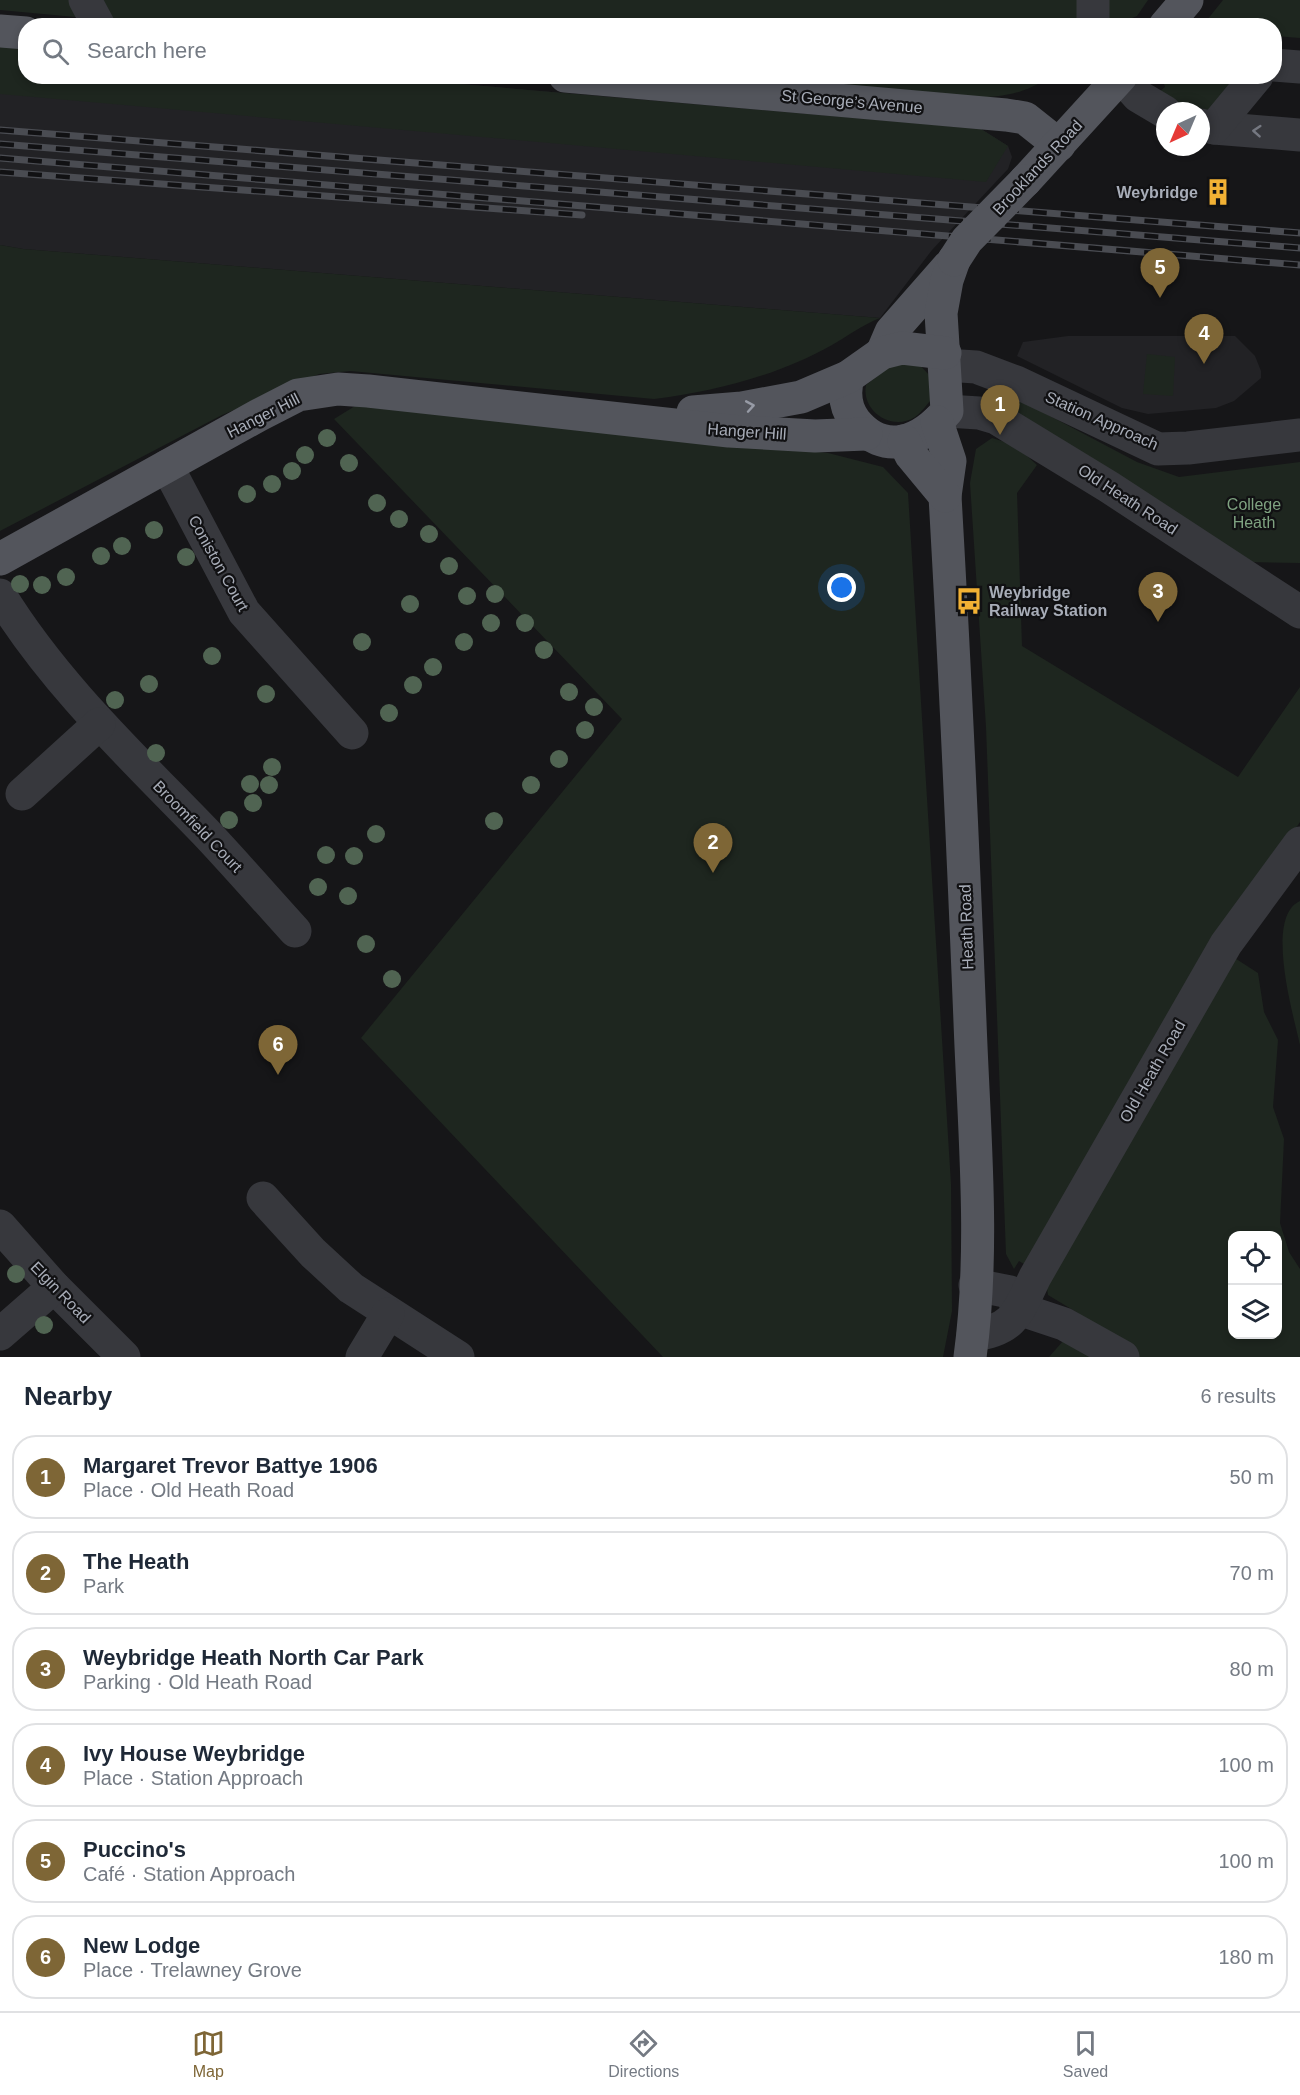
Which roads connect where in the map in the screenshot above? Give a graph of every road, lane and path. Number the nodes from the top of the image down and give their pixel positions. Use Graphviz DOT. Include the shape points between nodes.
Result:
graph roads {
  1 [pos="85,0"];
  2 [pos="1093,0"];
  3 [pos="1187,0"];
  4 [pos="95,18"];
  5 [pos="1093,18"];
  6 [pos="1172,18"];
  7 [pos="0,31"];
  8 [pos="18,32"];
  9 [pos="1282,66"];
  10 [pos="1300,67"];
  11 [pos="655,84"];
  12 [pos="1115,84"];
  13 [pos="1127,84"];
  14 [pos="1249,84"];
  15 [pos="1156,107"];
  16 [pos="1210,124"];
  17 [pos="1210,126"];
  18 [pos="1300,135"];
  19 [pos="1059,145"];
  20 [pos="954,260"];
  21 [pos="882,353"];
  22 [pos="945,359"];
  23 [pos="848,377"];
  24 [pos="942,417"];
  25 [pos="629,418"];
  26 [pos="866,434"];
  27 [pos="1300,435"];
  28 [pos="904,441"];
  29 [pos="167,466"];
  30 [pos="945,496"];
  31 [pos="0,560"];
  32 [pos="0,595"];
  33 [pos="1300,612"];
  34 [pos="99,724"];
  35 [pos="352,734"];
  36 [pos="22,794"];
  37 [pos="1300,843"];
  38 [pos="295,931"];
  39 [pos="263,1198"];
  40 [pos="0,1226"];
  41 [pos="975,1286"];
  42 [pos="54,1287"];
  43 [pos="1019,1309"];
  44 [pos="388,1314"];
  45 [pos="0,1334"];
  46 [pos="972,1346"];
  47 [pos="124,1357"];
  48 [pos="362,1357"];
  49 [pos="458,1357"];
  50 [pos="1123,1357"];
  1 -- 4 [label="street"];
  2 -- 5 [label="street"];
  3 -- 6 [label="main road"];
  7 -- 8 [label="main road"];
  9 -- 10 [label="street"];
  11 -- 19 [label="main road, St George’s Avenue" via="1006,115 1025,118"];
  12 -- 19 [label="main road, Brooklands Road"];
  13 -- 15 [label="street"];
  14 -- 16 [label="street"];
  18 -- 17 [label="street, one-way"];
  19 -- 20 [label="main road, Brooklands Road, bridge" via="967,240"];
  20 -- 21 [label="main road" via="891,332"];
  20 -- 22 [label="main road" via="941,313"];
  21 -- 22 [label="main road" via="903,348"];
  21 -- 23 [label="main road"];
  22 -- 24 [label="main road"];
  22 -- 27 [label="street, Station Approach" via="1016,382 1158,449"];
  25 -- 23 [label="main road, Hanger Hill, one-way" via="742,408 801,397"];
  23 -- 26 [label="main road" via="846,400 852,417"];
  24 -- 28 [label="main road" via="918,436"];
  24 -- 30 [label="main road, Heath Road" via="950,461"];
  24 -- 33 [label="street, Old Heath Road" via="979,412 996,418"];
  25 -- 26 [label="main road, Hanger Hill" via="729,431 815,436"];
  25 -- 29 [label="main road, Hanger Hill" via="328,390 298,395"];
  26 -- 28 [label="main road" via="878,440"];
  28 -- 30 [label="main road"];
  29 -- 31 [label="main road, Hanger Hill"];
  29 -- 35 [label="street, Coniston Court" via="244,612"];
  30 -- 41 [label="main road, Heath Road" via="976,1183"];
  32 -- 34 [label="street, Broomfield Court" via="19,626"];
  34 -- 36 [label="street"];
  34 -- 38 [label="street, Broomfield Court"];
  37 -- 43 [label="street, Old Heath Road" via="1226,944"];
  39 -- 44 [label="street" via="344,1281"];
  40 -- 42 [label="street, Elgin Road"];
  41 -- 43 [label="street" via="1010,1292"];
  41 -- 46 [label="main road, Heath Road"];
  42 -- 45 [label="street"];
  42 -- 47 [label="street, Elgin Road"];
  43 -- 46 [label="street, Old Heath Road" via="1012,1322"];
  43 -- 50 [label="street" via="1064,1324"];
  44 -- 48 [label="street"];
  44 -- 49 [label="street"];
}
